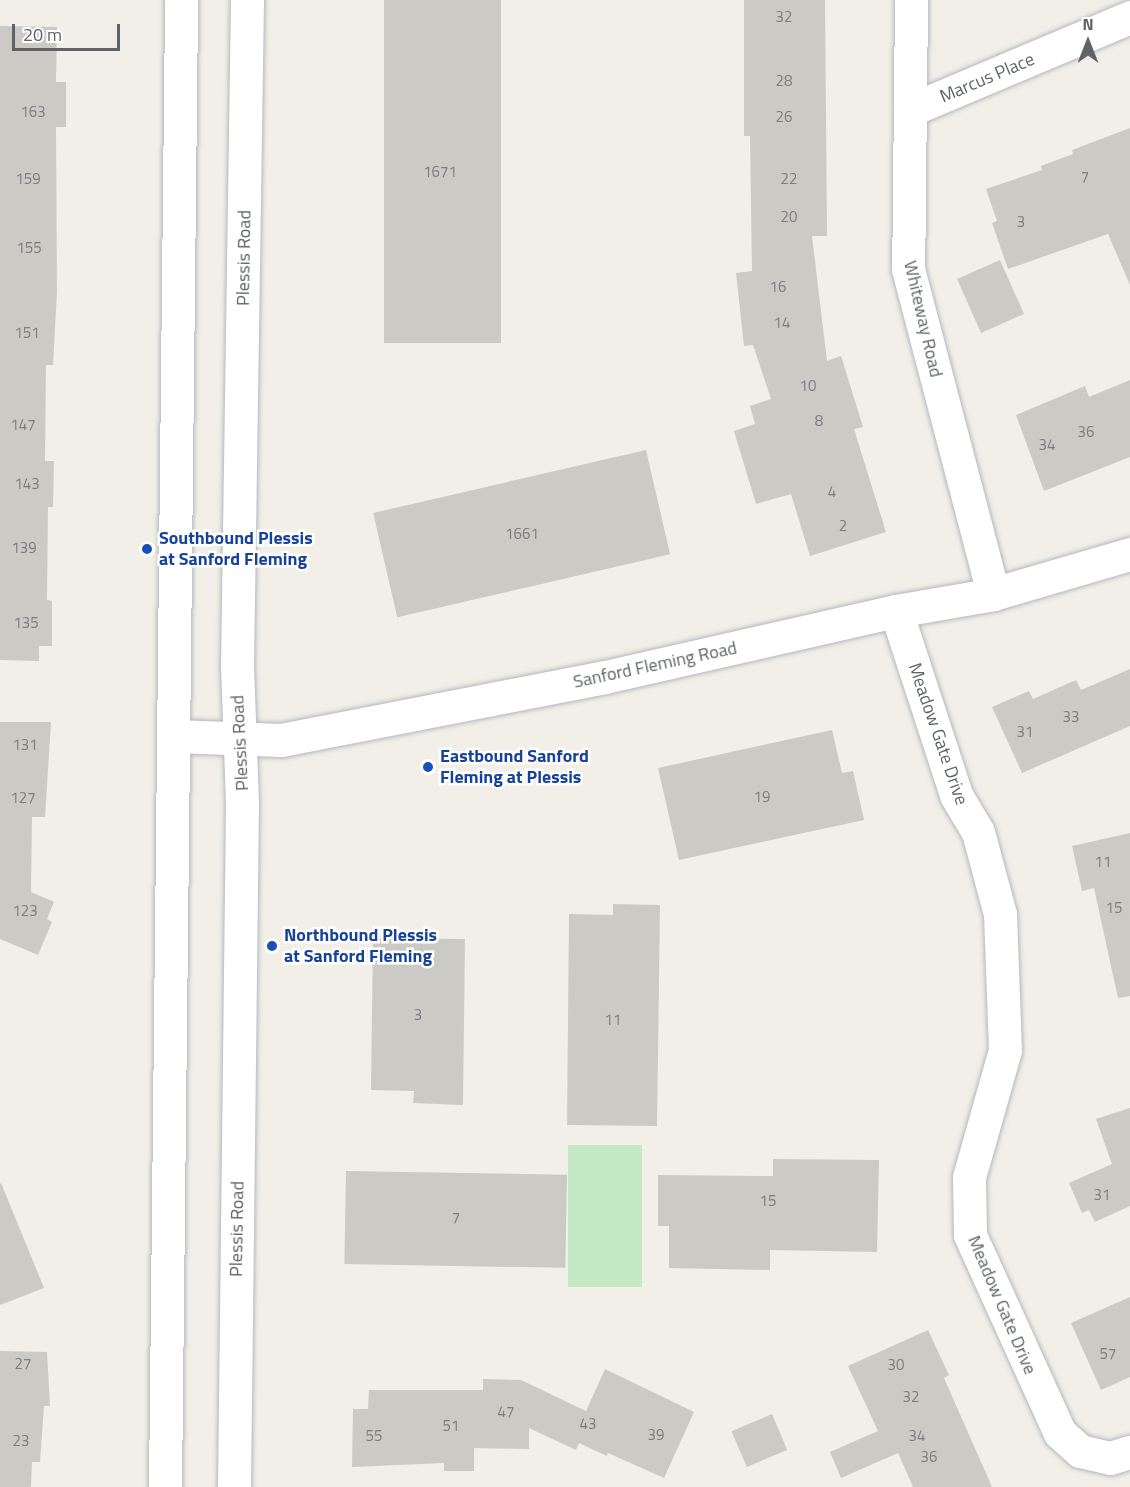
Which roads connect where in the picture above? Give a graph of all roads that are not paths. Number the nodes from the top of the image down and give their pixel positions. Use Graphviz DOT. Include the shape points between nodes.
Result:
graph roads {
  1 [pos="181,0"];
  2 [pos="248,0"];
  3 [pos="911,0"];
  4 [pos="1130,17"];
  5 [pos="910,110"];
  6 [pos="1130,554"];
  7 [pos="993,594"];
  8 [pos="896,611"];
  9 [pos="174,736"];
  10 [pos="238,740"];
  11 [pos="1130,1452"];
  12 [pos="165,1487"];
  13 [pos="234,1487"];
  1 -- 9 [label="main road"];
  2 -- 10 [label="main road, Plessis Road"];
  3 -- 5 [label="main road, Whiteway Road"];
  4 -- 5 [label="main road, Marcus Place"];
  5 -- 7 [label="main road, Whiteway Road" via="908,269"];
  6 -- 7 [label="main road, Sanford Fleming Road"];
  7 -- 8 [label="main road, Sanford Fleming Road"];
  8 -- 10 [label="main road, Sanford Fleming Road" via="605,677 281,740"];
  8 -- 11 [label="main road, Meadow Gate Drive" via="956,795 978,832 1000,914 1005,1050 969,1177 970,1235 1060,1433 1080,1451 1110,1458"];
  9 -- 10 [label="main road, Sanford Fleming Road"];
  9 -- 12 [label="main road"];
  10 -- 13 [label="main road, Plessis Road" via="242,802"];
}
